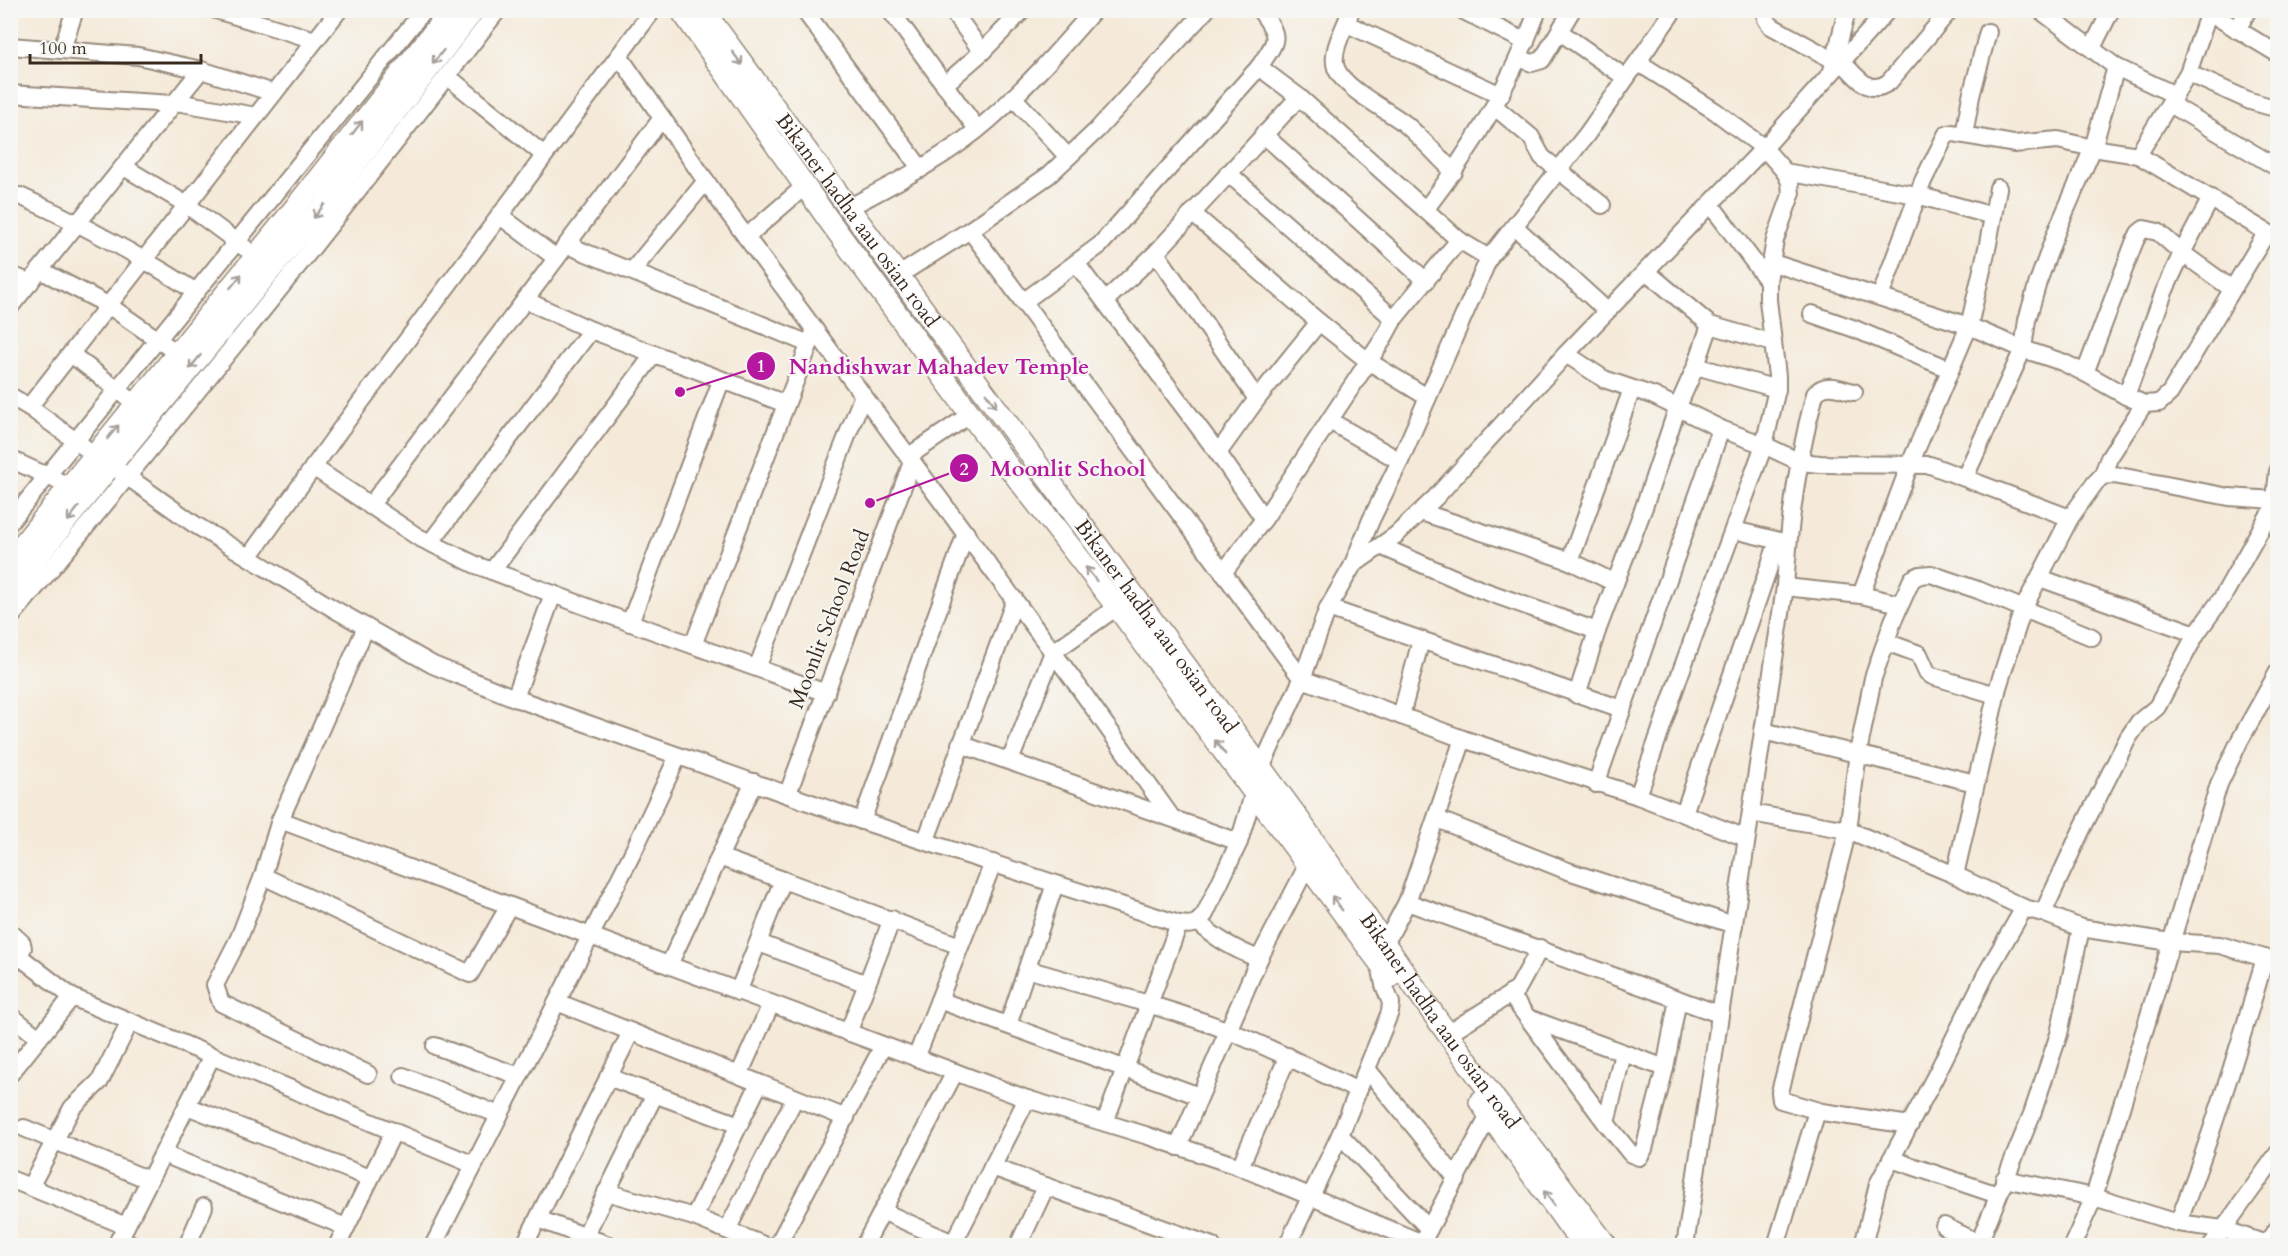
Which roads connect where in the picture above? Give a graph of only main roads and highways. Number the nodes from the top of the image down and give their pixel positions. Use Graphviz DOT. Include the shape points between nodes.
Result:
graph roads {
  1 [pos="451,10"];
  2 [pos="474,10"];
  3 [pos="681,10"];
  4 [pos="703,10"];
  5 [pos="110,465"];
  6 [pos="10,560"];
  7 [pos="10,591"];
  8 [pos="1382,953"];
  9 [pos="1492,1108"];
  10 [pos="1583,1245"];
  11 [pos="1607,1245"];
  5 -- 1 [label="main road, one-way" via="136,404"];
  2 -- 5 [label="main road, one-way" via="318,212"];
  8 -- 3 [label="main road, Bikaner hadha aau osian road, one-way" via="1308,864 1011,470"];
  4 -- 8 [label="main road, Bikaner hadha aau osian road, one-way" via="1261,768"];
  5 -- 6 [label="main road" via="69,486"];
  5 -- 7 [label="main road, one-way"];
  8 -- 9 [label="main road, Bikaner hadha aau osian road"];
  8 -- 9 [label="main road, Bikaner hadha aau osian road" via="1447,1034"];
  10 -- 9 [label="main road, Bikaner hadha aau osian road, one-way"];
  9 -- 11 [label="main road, Bikaner hadha aau osian road"];
}
